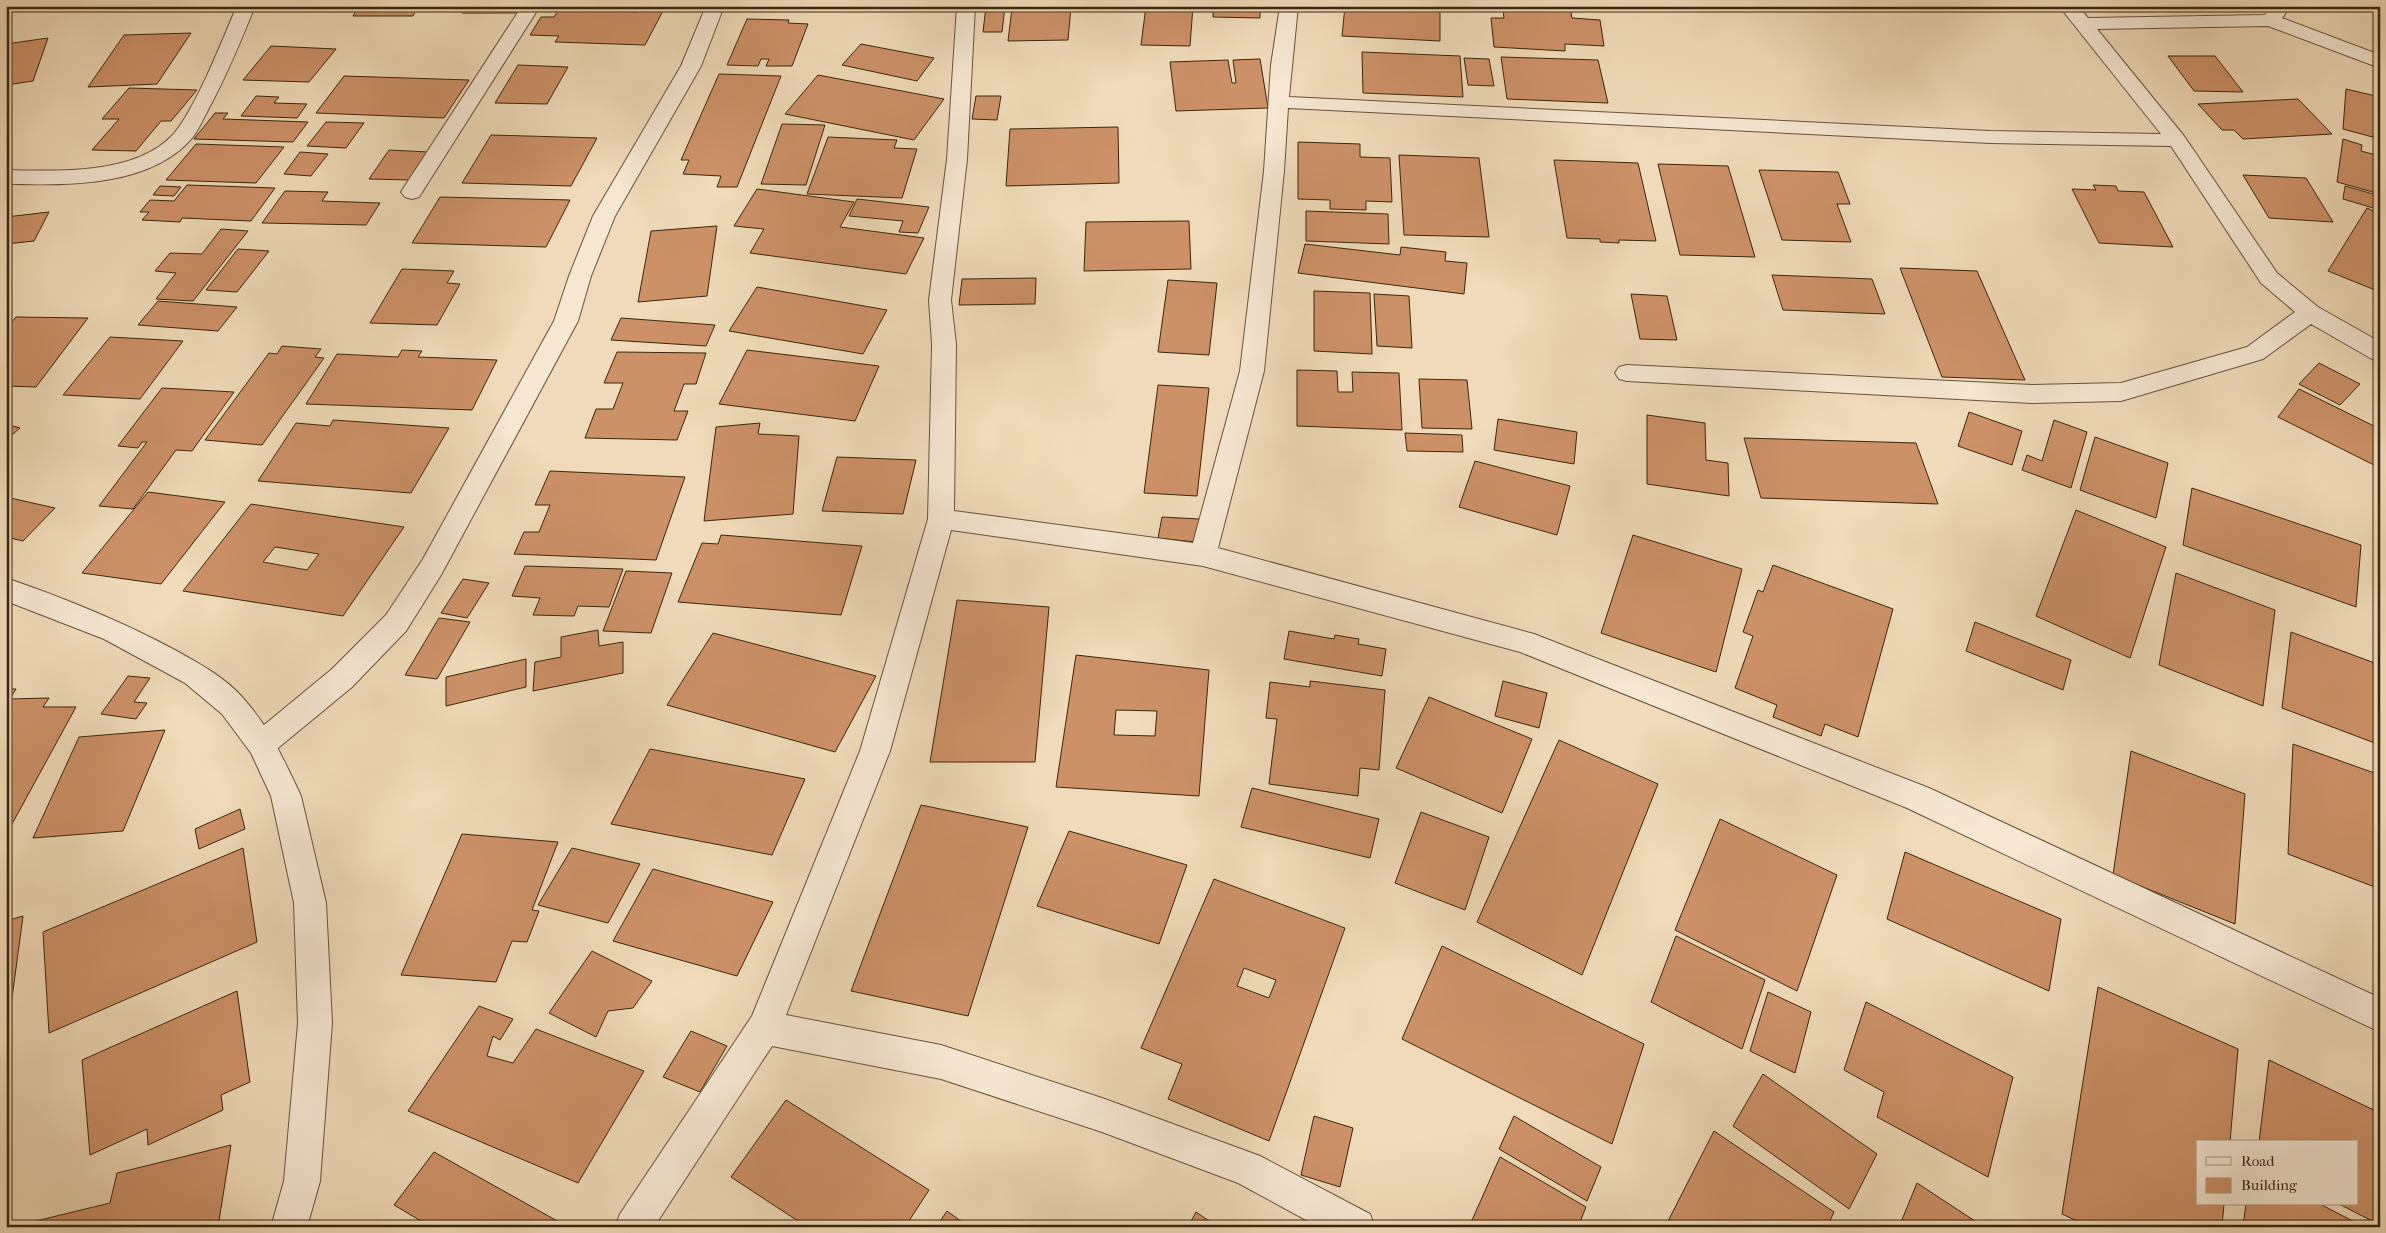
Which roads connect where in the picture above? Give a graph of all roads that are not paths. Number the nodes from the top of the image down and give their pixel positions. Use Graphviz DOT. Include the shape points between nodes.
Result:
graph roads {
  1 [pos="246,6"];
  2 [pos="531,6"];
  3 [pos="715,6"];
  4 [pos="966,6"];
  5 [pos="1289,6"];
  6 [pos="2068,6"];
  7 [pos="2276,13"];
  8 [pos="2084,24"];
  9 [pos="2380,62"];
  10 [pos="1278,102"];
  11 [pos="2176,140"];
  12 [pos="6,177"];
  13 [pos="412,192"];
  14 [pos="2310,313"];
  15 [pos="2380,353"];
  16 [pos="1627,373"];
  17 [pos="941,519"];
  18 [pos="1203,555"];
  19 [pos="6,589"];
  20 [pos="262,744"];
  21 [pos="2380,1015"];
  22 [pos="764,1028"];
  23 [pos="289,1227"];
  24 [pos="633,1227"];
  25 [pos="1357,1227"];
  1 -- 12 [label="street" via="220,68 186,132 164,151 135,165 106,171 70,176"];
  2 -- 13 [label="street"];
  3 -- 20 [label="street" via="691,66 604,216 566,321 432,567 396,623 342,678"];
  4 -- 17 [label="street" via="957,159 940,300 944,344"];
  5 -- 10 [label="street"];
  6 -- 8 [label="street"];
  7 -- 8 [label="street"];
  7 -- 9 [label="street"];
  8 -- 11 [label="street"];
  10 -- 11 [label="street" via="1990,136"];
  10 -- 18 [label="street" via="1274,171 1252,371"];
  11 -- 14 [label="street" via="2269,278"];
  14 -- 15 [label="street"];
  14 -- 16 [label="street" via="2255,353 2121,392 2032,394"];
  17 -- 18 [label="street"];
  17 -- 22 [label="street" via="875,751"];
  18 -- 21 [label="street" via="1524,642 1918,798"];
  19 -- 20 [label="street" via="114,631 195,675 232,705"];
  20 -- 23 [label="street" via="286,796 310,903 315,1023 302,1181"];
  22 -- 24 [label="street"];
  22 -- 25 [label="street" via="941,1062 1102,1115 1247,1170"];
}
